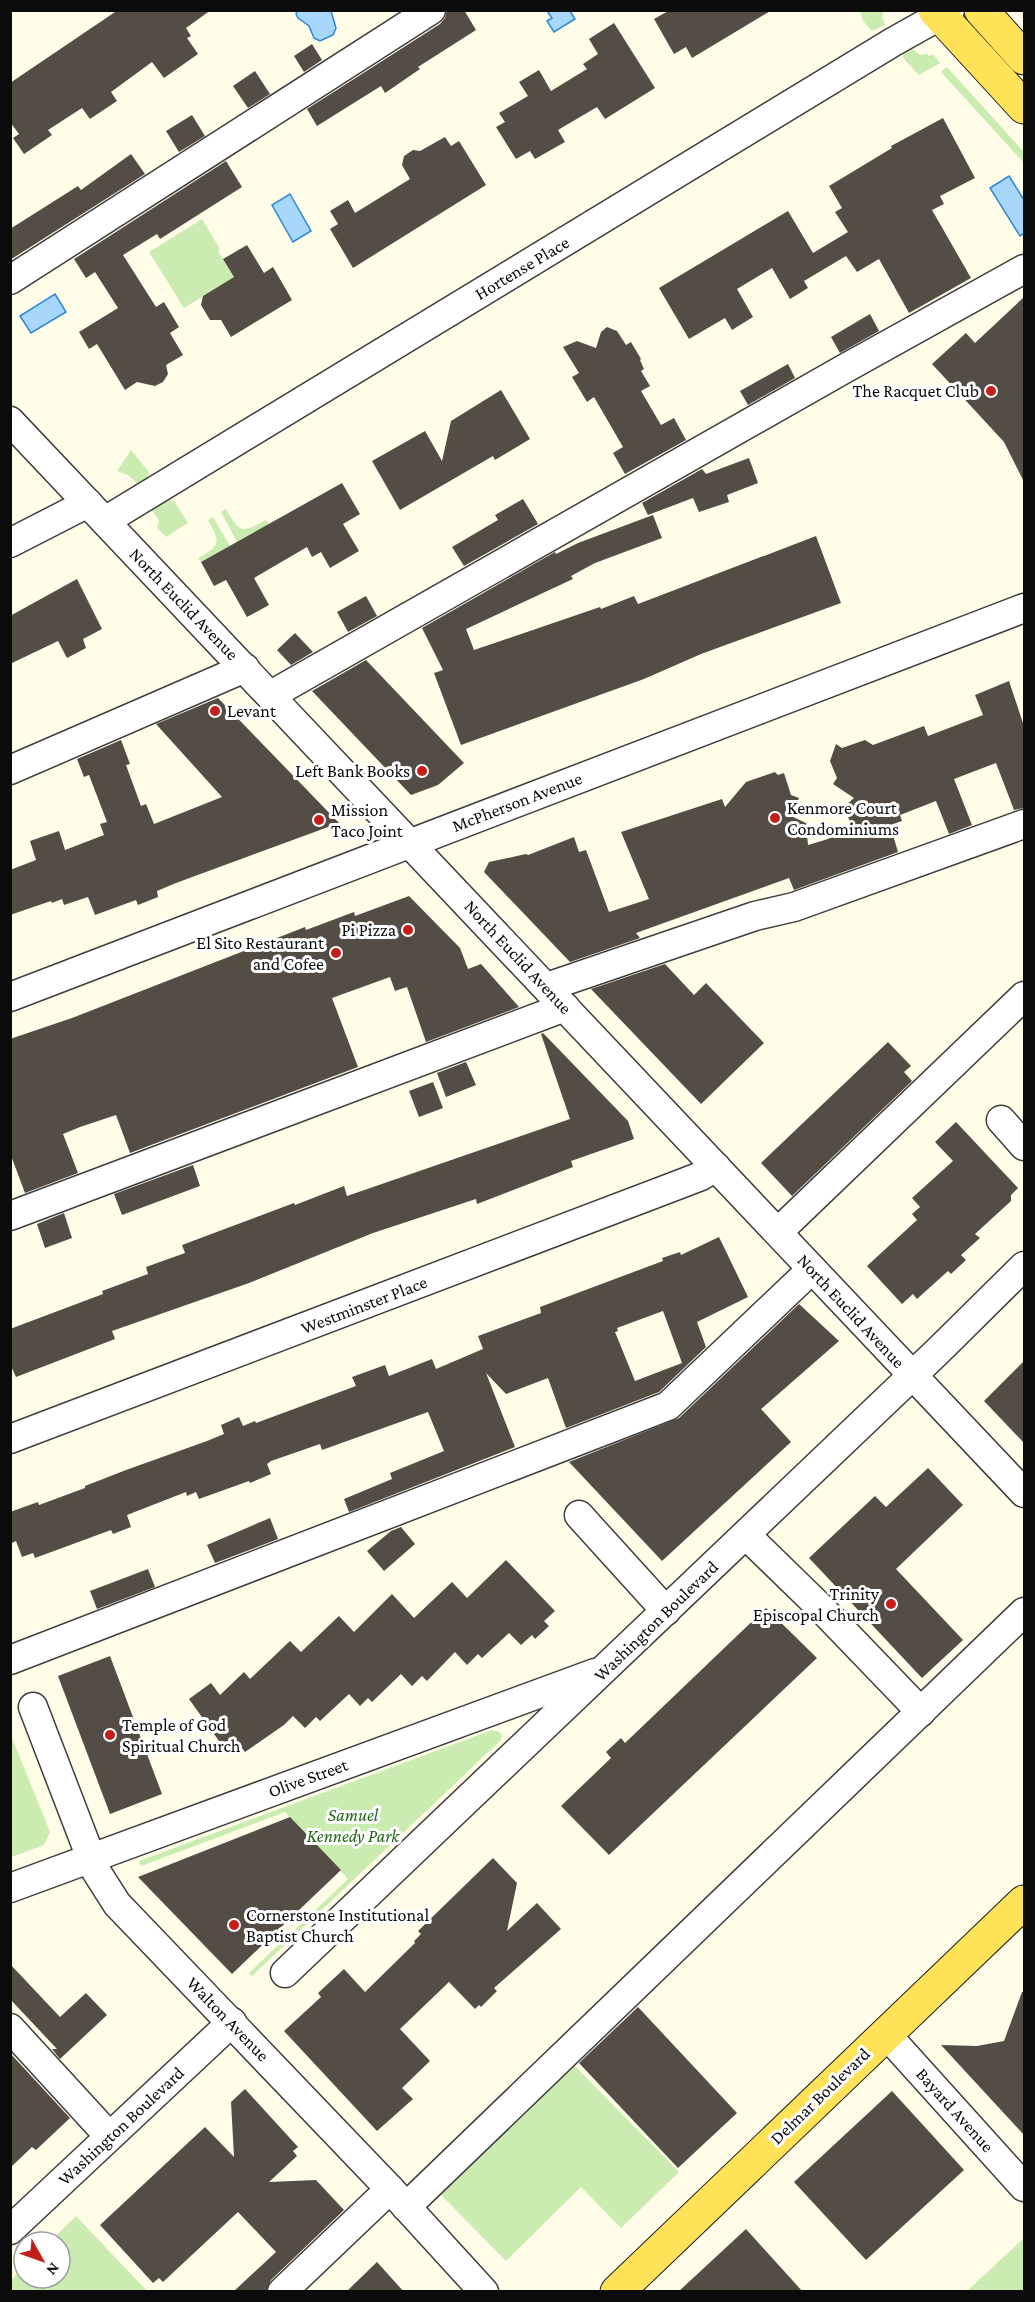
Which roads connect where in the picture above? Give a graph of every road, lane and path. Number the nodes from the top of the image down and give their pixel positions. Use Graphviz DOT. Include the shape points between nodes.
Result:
graph roads {
  1 [pos="431,10"];
  2 [pos="981,10"];
  3 [pos="942,12"];
  4 [pos="1024,58"];
  5 [pos="1024,107"];
  6 [pos="1024,269"];
  7 [pos="10,280"];
  8 [pos="10,421"];
  9 [pos="97,512"];
  10 [pos="10,543"];
  11 [pos="1024,608"];
  12 [pos="245,668"];
  13 [pos="270,695"];
  14 [pos="10,770"];
  15 [pos="1024,824"];
  16 [pos="411,843"];
  17 [pos="1024,996"];
  18 [pos="10,997"];
  19 [pos="556,997"];
  20 [pos="1001,1120"];
  21 [pos="1024,1146"];
  22 [pos="716,1167"];
  23 [pos="10,1216"];
  24 [pos="778,1232"];
  25 [pos="1024,1266"];
  26 [pos="812,1269"];
  27 [pos="912,1376"];
  28 [pos="10,1439"];
  29 [pos="1024,1493"];
  30 [pos="579,1515"];
  31 [pos="746,1535"];
  32 [pos="666,1611"];
  33 [pos="1024,1612"];
  34 [pos="14,1660"];
  35 [pos="606,1669"];
  36 [pos="33,1707"];
  37 [pos="921,1712"];
  38 [pos="91,1857"];
  39 [pos="10,1888"];
  40 [pos="1024,1902"];
  41 [pos="285,1973"];
  42 [pos="232,2022"];
  43 [pos="11,2029"];
  44 [pos="886,2034"];
  45 [pos="109,2136"];
  46 [pos="1024,2187"];
  47 [pos="398,2198"];
  48 [pos="10,2230"];
  49 [pos="282,2292"];
  50 [pos="484,2292"];
  51 [pos="617,2292"];
  1 -- 7 [label="street"];
  2 -- 4 [label="main road"];
  3 -- 5 [label="main road"];
  3 -- 9 [label="street, Hortense Place"];
  6 -- 13 [label="street"];
  8 -- 9 [label="street, North Euclid Avenue"];
  9 -- 10 [label="street, Hortense Place"];
  9 -- 12 [label="street, North Euclid Avenue"];
  11 -- 16 [label="street, McPherson Avenue"];
  12 -- 13 [label="street, North Euclid Avenue"];
  12 -- 14 [label="street"];
  13 -- 16 [label="street, North Euclid Avenue"];
  15 -- 19 [label="street" via="794,907 755,916"];
  16 -- 18 [label="street, McPherson Avenue"];
  16 -- 19 [label="street, North Euclid Avenue"];
  17 -- 24 [label="street"];
  19 -- 22 [label="street, North Euclid Avenue"];
  19 -- 23 [label="street"];
  20 -- 21 [label="street"];
  22 -- 24 [label="street, North Euclid Avenue"];
  22 -- 28 [label="street, Westminster Place" via="672,1188"];
  24 -- 26 [label="street, North Euclid Avenue"];
  25 -- 27 [label="street, Washington Boulevard"];
  26 -- 27 [label="street, North Euclid Avenue"];
  26 -- 34 [label="street" via="668,1406"];
  27 -- 29 [label="street, North Euclid Avenue"];
  27 -- 31 [label="street, Washington Boulevard"];
  30 -- 32 [label="street"];
  31 -- 32 [label="street, Washington Boulevard"];
  31 -- 37 [label="street"];
  32 -- 35 [label="street, Washington Boulevard"];
  33 -- 37 [label="street"];
  35 -- 38 [label="street, Olive Street"];
  35 -- 41 [label="street, Washington Boulevard"];
  36 -- 38 [label="street, Walton Avenue"];
  37 -- 47 [label="street"];
  38 -- 39 [label="street, Olive Street"];
  38 -- 42 [label="street, Walton Avenue" via="117,1904"];
  40 -- 44 [label="main road, Delmar Boulevard"];
  42 -- 45 [label="street, Washington Boulevard"];
  42 -- 47 [label="street, Walton Avenue"];
  43 -- 45 [label="street"];
  44 -- 46 [label="street, Bayard Avenue"];
  44 -- 51 [label="main road, Delmar Boulevard"];
  45 -- 48 [label="street, Washington Boulevard"];
  47 -- 49 [label="street"];
  47 -- 50 [label="street, Walton Avenue"];
}
